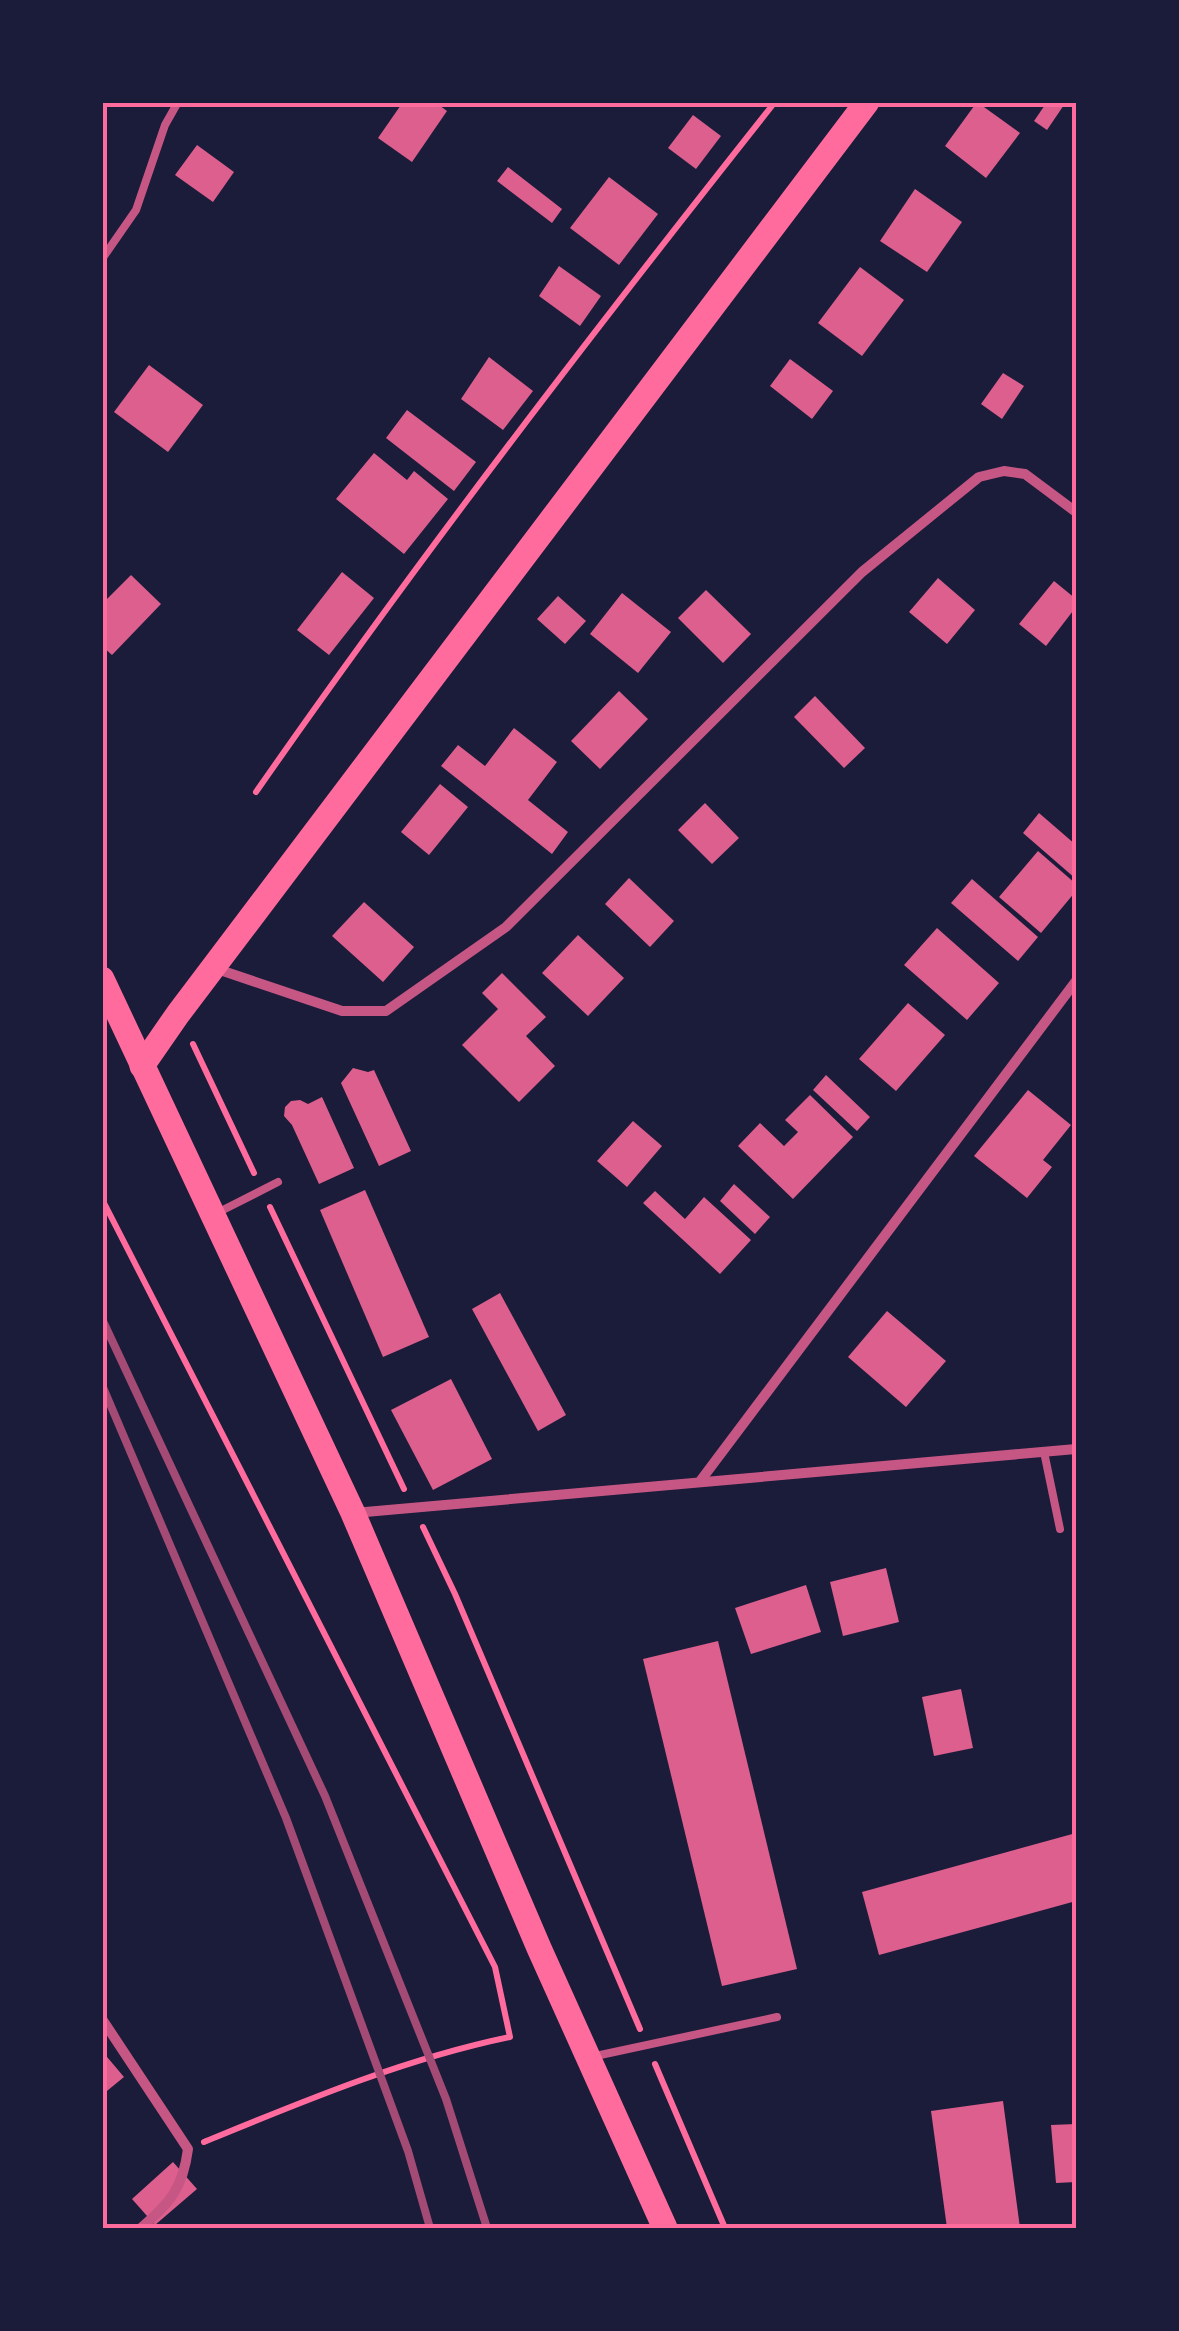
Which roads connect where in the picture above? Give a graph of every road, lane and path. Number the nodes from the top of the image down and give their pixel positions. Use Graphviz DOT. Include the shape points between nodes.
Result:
graph roads {
  1 [pos="178,102"];
  2 [pos="775,102"];
  3 [pos="867,102"];
  4 [pos="102,259"];
  5 [pos="1076,512"];
  6 [pos="256,792"];
  7 [pos="213,968"];
  8 [pos="102,979"];
  9 [pos="1076,981"];
  10 [pos="178,1014"];
  11 [pos="142,1066"];
  12 [pos="278,1182"];
  13 [pos="262,1190"];
  14 [pos="102,1199"];
  15 [pos="212,1215"];
  16 [pos="1076,1449"];
  17 [pos="1044,1452"];
  18 [pos="701,1480"];
  19 [pos="414,1508"];
  20 [pos="353,1513"];
  21 [pos="1060,1528"];
  22 [pos="777,2017"];
  23 [pos="102,2019"];
  24 [pos="647,2046"];
  25 [pos="588,2058"];
  26 [pos="188,2149"];
  27 [pos="141,2228"];
  28 [pos="664,2228"];
  29 [pos="725,2228"];
  1 -- 4 [label="lane" via="136,210"];
  2 -- 6 [label="path" via="560,374"];
  3 -- 7 [label="highway"];
  5 -- 7 [label="street" via="1025,474 979,476 862,572 506,927 386,1011 342,1011"];
  7 -- 10 [label="highway"];
  8 -- 11 [label="highway"];
  9 -- 18 [label="street"];
  10 -- 11 [label="highway"];
  10 -- 13 [label="path"];
  11 -- 15 [label="highway"];
  12 -- 13 [label="lane"];
  13 -- 15 [label="lane"];
  13 -- 19 [label="path"];
  14 -- 26 [label="path" via="495,1968 510,2037 339,2087"];
  15 -- 20 [label="highway"];
  16 -- 17 [label="street"];
  17 -- 18 [label="street"];
  17 -- 21 [label="lane"];
  18 -- 19 [label="street"];
  19 -- 20 [label="street"];
  19 -- 24 [label="path"];
  20 -- 25 [label="highway"];
  22 -- 24 [label="lane"];
  23 -- 26 [label="street"];
  24 -- 25 [label="lane"];
  24 -- 29 [label="path"];
  25 -- 28 [label="highway"];
  26 -- 27 [label="street" via="168,2205"];
}
